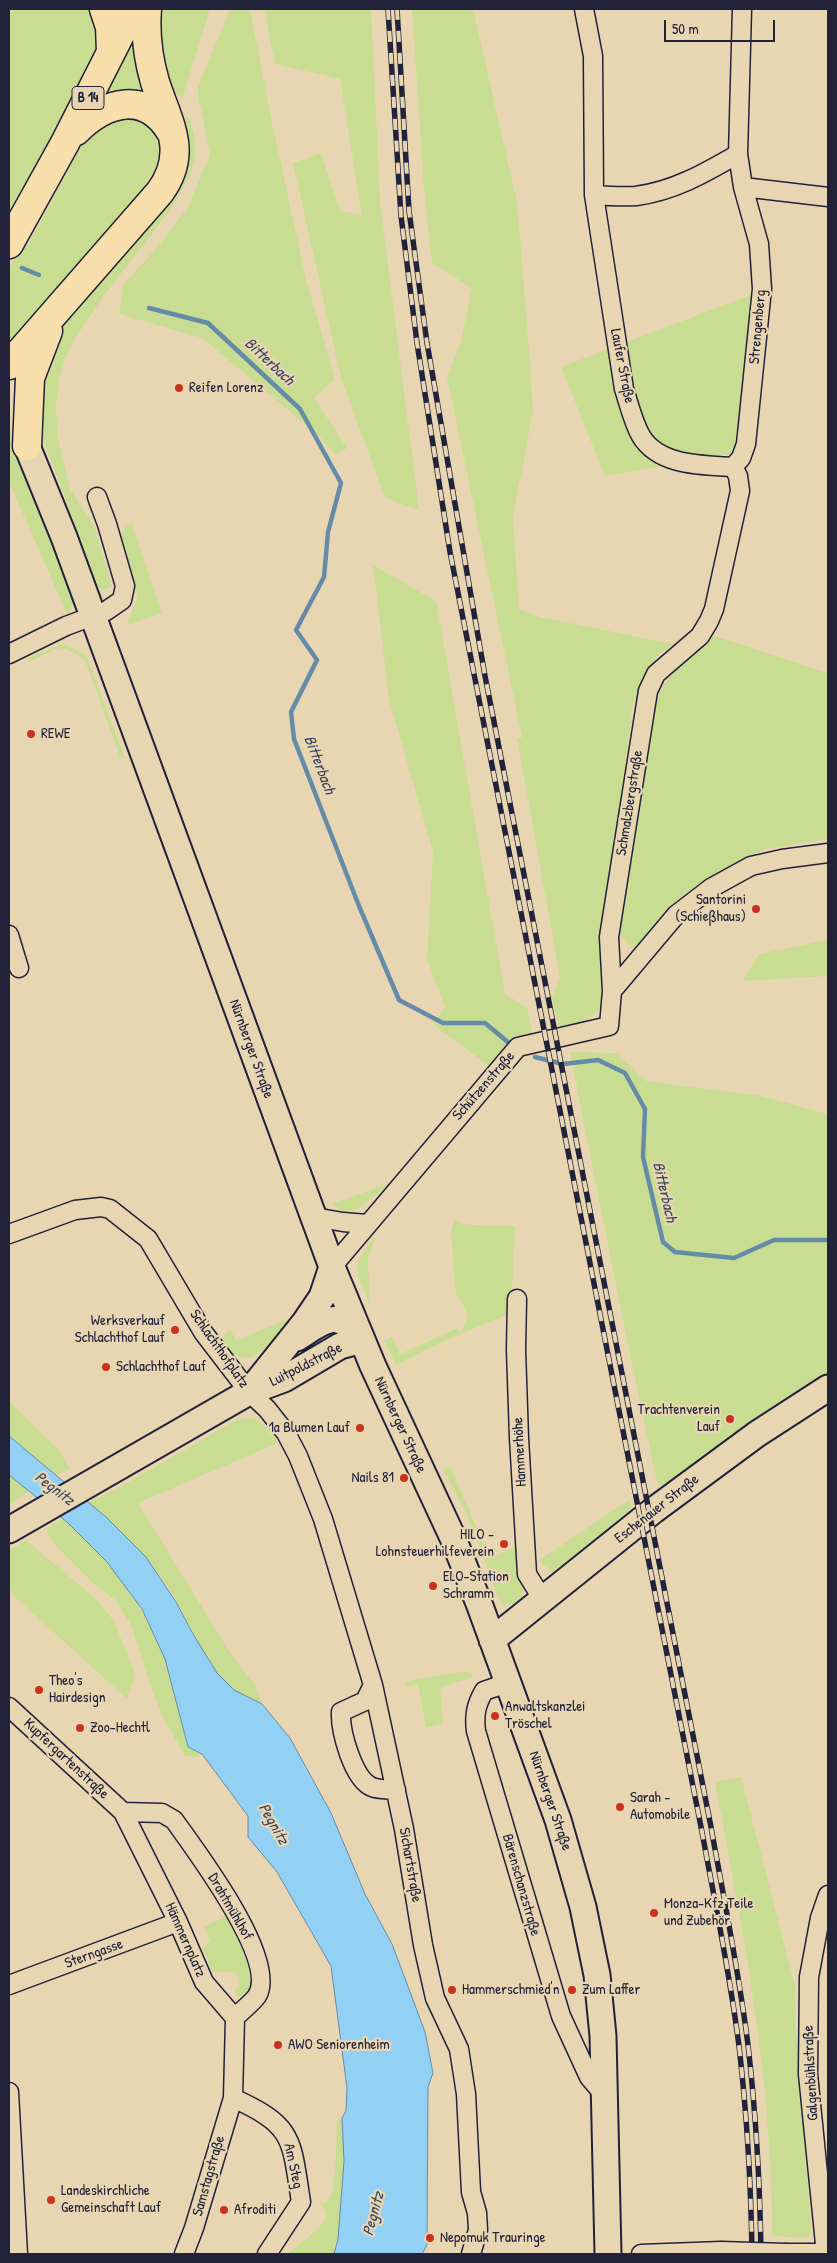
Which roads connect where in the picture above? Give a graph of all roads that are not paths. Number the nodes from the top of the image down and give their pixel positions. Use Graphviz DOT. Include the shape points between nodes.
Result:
graph roads {
  1 [pos="104,9"];
  2 [pos="132,9"];
  3 [pos="148,9"];
  4 [pos="584,9"];
  5 [pos="742,9"];
  6 [pos="111,54"];
  7 [pos="173,134"];
  8 [pos="65,143"];
  9 [pos="738,154"];
  10 [pos="743,187"];
  11 [pos="594,196"];
  12 [pos="828,197"];
  13 [pos="9,244"];
  14 [pos="62,304"];
  15 [pos="9,365"];
  16 [pos="9,400"];
  17 [pos="27,446"];
  18 [pos="732,467"];
  19 [pos="96,497"];
  20 [pos="93,616"];
  21 [pos="9,654"];
  22 [pos="828,853"];
  23 [pos="9,935"];
  24 [pos="19,968"];
  25 [pos="612,991"];
  26 [pos="314,1217"];
  27 [pos="367,1224"];
  28 [pos="9,1234"];
  29 [pos="332,1267"];
  30 [pos="517,1298"];
  31 [pos="362,1340"];
  32 [pos="286,1346"];
  33 [pos="828,1388"];
  34 [pos="249,1392"];
  35 [pos="308,1479"];
  36 [pos="9,1530"];
  37 [pos="543,1600"];
  38 [pos="492,1640"];
  39 [pos="507,1683"];
  40 [pos="373,1685"];
  41 [pos="9,1707"];
  42 [pos="396,1790"];
  43 [pos="123,1812"];
  44 [pos="828,1895"];
  45 [pos="178,1922"];
  46 [pos="9,1985"];
  47 [pos="235,2018"];
  48 [pos="9,2092"];
  49 [pos="604,2095"];
  50 [pos="233,2098"];
  51 [pos="15,2244"];
  52 [pos="827,2253"];
  53 [pos="184,2254"];
  54 [pos="267,2254"];
  55 [pos="471,2254"];
  56 [pos="608,2254"];
  57 [pos="641,2254"];
  1 -- 6 [label="main road" via="110,27"];
  2 -- 6 [label="main road, B 14"];
  3 -- 7 [label="main road" via="151,65"];
  4 -- 11 [label="street, Laufer Straße" via="593,56"];
  5 -- 9 [label="street, Strengenberg"];
  6 -- 8 [label="main road, B 14"];
  7 -- 8 [label="main road" via="148,109 124,104 101,110"];
  7 -- 14 [label="main road" via="175,161 167,182"];
  8 -- 13 [label="main road, B 14"];
  9 -- 10 [label="street, Strengenberg"];
  9 -- 11 [label="street" via="669,190 634,196"];
  10 -- 12 [label="street"];
  10 -- 18 [label="street, Strengenberg" via="759,244 762,289 746,444 741,458"];
  11 -- 18 [label="street, Laufer Straße" via="624,389 641,437 670,459"];
  14 -- 15 [label="main road"];
  14 -- 17 [label="main road" via="41,345 30,378"];
  16 -- 17 [label="main road"];
  17 -- 20 [label="main road, Nürnberger Straße"];
  18 -- 25 [label="street, Schmalzbergstraße" via="738,476 740,491 714,609 700,636 656,674 648,691 610,937"];
  19 -- 20 [label="street" via="125,586 122,600"];
  20 -- 21 [label="street"];
  20 -- 26 [label="main road, Nürnberger Straße"];
  22 -- 25 [label="street" via="751,866 710,888 676,915"];
  23 -- 24 [label="street"];
  25 -- 27 [label="street, Schützenstraße" via="609,1026 518,1047"];
  26 -- 27 [label="street"];
  26 -- 29 [label="main road, Nürnberger Straße"];
  27 -- 29 [label="street, Schützenstraße"];
  28 -- 34 [label="street, Schlachthofplatz" via="75,1210 110,1209 148,1239 203,1332"];
  29 -- 31 [label="main road, Nürnberger Straße"];
  29 -- 32 [label="main road, Luitpoldstraße" via="322,1297"];
  30 -- 37 [label="street, Hammerhöhe" via="518,1429 528,1574"];
  31 -- 32 [label="main road, Luitpoldstraße" via="342,1321 332,1320 315,1326"];
  31 -- 34 [label="main road, Luitpoldstraße" via="340,1346 284,1379"];
  31 -- 38 [label="main road, Nürnberger Straße" via="453,1538"];
  32 -- 34 [label="main road, Luitpoldstraße"];
  33 -- 37 [label="main road, Eschenauer Straße" via="749,1439 654,1510"];
  34 -- 35 [label="street, Schlachthofplatz" via="286,1433"];
  34 -- 36 [label="main road, Luitpoldstraße"];
  35 -- 40 [label="street, Sichartstraße"];
  37 -- 38 [label="main road, Eschenauer Straße"];
  38 -- 39 [label="main road, Nürnberger Straße"];
  39 -- 49 [label="main road, Nürnberger Straße" via="558,1820 583,1906 597,1975"];
  39 -- 49 [label="street, Bärenschanzstraße" via="484,1691 474,1716 476,1731 561,2016 588,2077"];
  40 -- 42 [label="street, Sichartstraße"];
  40 -- 42 [label="street" via="365,1701 341,1712 340,1723 360,1776 372,1787"];
  41 -- 43 [label="street, Kupfergartenstraße"];
  42 -- 55 [label="street, Sichartstraße" via="435,1998 459,2049 466,2094 470,2192 477,2213 478,2230"];
  43 -- 45 [label="street, Hämmernplatz"];
  43 -- 47 [label="street, Drahtmühlhof" via="162,1813 174,1820 227,1895 257,1956 261,1981 257,1996"];
  44 -- 52 [label="street, Galgenbühlstraße" via="820,1918 811,1967 808,2074"];
  45 -- 46 [label="street, Sterngasse"];
  45 -- 47 [label="street, Hämmernplatz" via="204,1982"];
  47 -- 50 [label="street"];
  48 -- 51 [label="street"];
  49 -- 56 [label="main road, Nürnberger Straße"];
  50 -- 53 [label="street, Samstagstraße"];
  50 -- 54 [label="street, Am Steg" via="266,2114 280,2126 290,2142 295,2164 301,2202"];
  52 -- 57 [label="street, bridge" via="721,2251"];
}
